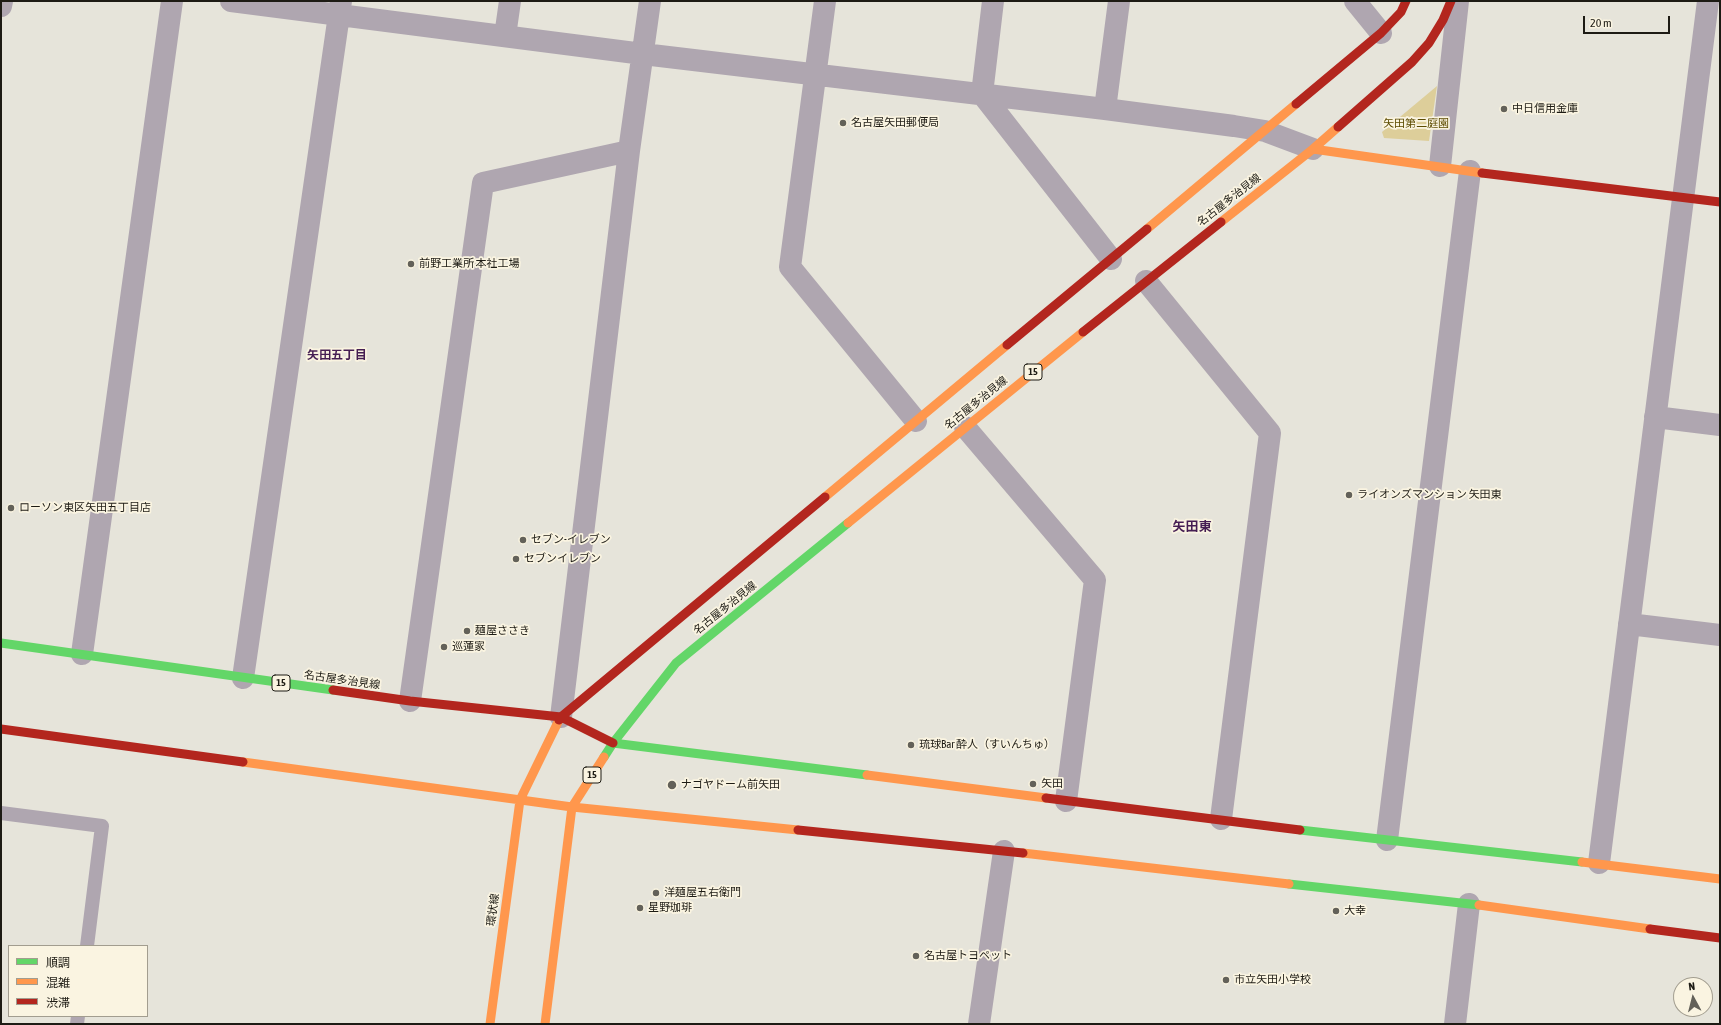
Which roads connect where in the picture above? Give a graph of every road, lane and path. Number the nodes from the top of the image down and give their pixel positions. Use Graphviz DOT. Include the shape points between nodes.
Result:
graph roads {
  1 [pos="2,1"];
  2 [pos="172,1"];
  3 [pos="231,1"];
  4 [pos="510,1"];
  5 [pos="650,1"];
  6 [pos="825,1"];
  7 [pos="993,1"];
  8 [pos="1119,1"];
  9 [pos="1355,1"];
  10 [pos="1406,1"];
  11 [pos="1451,1"];
  12 [pos="1458,1"];
  13 [pos="1708,1"];
  14 [pos="1,6"];
  15 [pos="340,8"];
  16 [pos="1382,33"];
  17 [pos="505,36"];
  18 [pos="643,54"];
  19 [pos="816,74"];
  20 [pos="982,94"];
  21 [pos="1106,109"];
  22 [pos="1265,131"];
  23 [pos="1313,149"];
  24 [pos="629,151"];
  25 [pos="1440,166"];
  26 [pos="1470,171"];
  27 [pos="1682,197"];
  28 [pos="1720,202"];
  29 [pos="1111,258"];
  30 [pos="1146,280"];
  31 [pos="1655,417"];
  32 [pos="916,421"];
  33 [pos="1720,425"];
  34 [pos="965,427"];
  35 [pos="1629,624"];
  36 [pos="1720,635"];
  37 [pos="1,643"];
  38 [pos="82,654"];
  39 [pos="242,678"];
  40 [pos="410,701"];
  41 [pos="561,717"];
  42 [pos="1,729"];
  43 [pos="613,742"];
  44 [pos="520,800"];
  45 [pos="1066,801"];
  46 [pos="572,807"];
  47 [pos="1,814"];
  48 [pos="1221,819"];
  49 [pos="1387,840"];
  50 [pos="1004,851"];
  51 [pos="1599,863"];
  52 [pos="1720,879"];
  53 [pos="1469,904"];
  54 [pos="1720,938"];
  55 [pos="87,945"];
  56 [pos="490,1024"];
  57 [pos="545,1024"];
  58 [pos="979,1024"];
  59 [pos="1455,1024"];
  1 -- 14 [label="street"];
  2 -- 38 [label="street"];
  3 -- 15 [label="street"];
  4 -- 17 [label="street"];
  5 -- 18 [label="street"];
  6 -- 19 [label="street"];
  7 -- 20 [label="street"];
  8 -- 21 [label="street"];
  9 -- 16 [label="street"];
  10 -- 16 [label="main road, 名古屋多治見線" via="1401,12"];
  11 -- 23 [label="main road, 名古屋多治見線 / 15" via="1429,43 1412,62"];
  12 -- 25 [label="street"];
  13 -- 27 [label="street"];
  15 -- 17 [label="street"];
  15 -- 39 [label="street"];
  16 -- 22 [label="main road, 名古屋多治見線"];
  17 -- 18 [label="street"];
  18 -- 19 [label="street"];
  18 -- 24 [label="street"];
  19 -- 20 [label="street"];
  19 -- 32 [label="street" via="790,267"];
  20 -- 21 [label="street"];
  20 -- 29 [label="street"];
  21 -- 22 [label="street"];
  22 -- 23 [label="street"];
  22 -- 29 [label="main road, 名古屋多治見線"];
  23 -- 25 [label="main road"];
  23 -- 30 [label="main road, 名古屋多治見線 / 15"];
  24 -- 40 [label="street" via="483,183"];
  24 -- 41 [label="street"];
  25 -- 26 [label="main road"];
  26 -- 27 [label="main road"];
  26 -- 49 [label="street"];
  27 -- 28 [label="main road"];
  27 -- 31 [label="street"];
  29 -- 32 [label="main road, 名古屋多治見線"];
  30 -- 34 [label="main road, 名古屋多治見線 / 15"];
  30 -- 48 [label="street" via="1270,433"];
  31 -- 33 [label="street"];
  31 -- 35 [label="street"];
  32 -- 41 [label="main road, 名古屋多治見線"];
  34 -- 43 [label="main road, 名古屋多治見線 / 15" via="676,663"];
  34 -- 45 [label="street" via="1095,580"];
  35 -- 36 [label="street"];
  35 -- 51 [label="street"];
  37 -- 38 [label="main road, 名古屋多治見線 / 15"];
  38 -- 39 [label="main road, 名古屋多治見線 / 15"];
  39 -- 40 [label="main road, 名古屋多治見線 / 15"];
  40 -- 41 [label="main road, 名古屋多治見線 / 15"];
  41 -- 43 [label="main road, 15"];
  41 -- 44 [label="main road, 名古屋多治見線"];
  42 -- 44 [label="main road"];
  43 -- 45 [label="main road"];
  43 -- 46 [label="main road, 名古屋多治見線 / 15"];
  44 -- 46 [label="main road"];
  44 -- 56 [label="main road, 環状線"];
  45 -- 48 [label="main road"];
  46 -- 50 [label="main road"];
  46 -- 57 [label="main road"];
  47 -- 55 [label="lane" via="102,826"];
  48 -- 49 [label="main road"];
  49 -- 51 [label="main road"];
  50 -- 53 [label="main road"];
  50 -- 58 [label="street"];
  51 -- 52 [label="main road"];
  53 -- 54 [label="main road"];
  53 -- 59 [label="street"];
}
